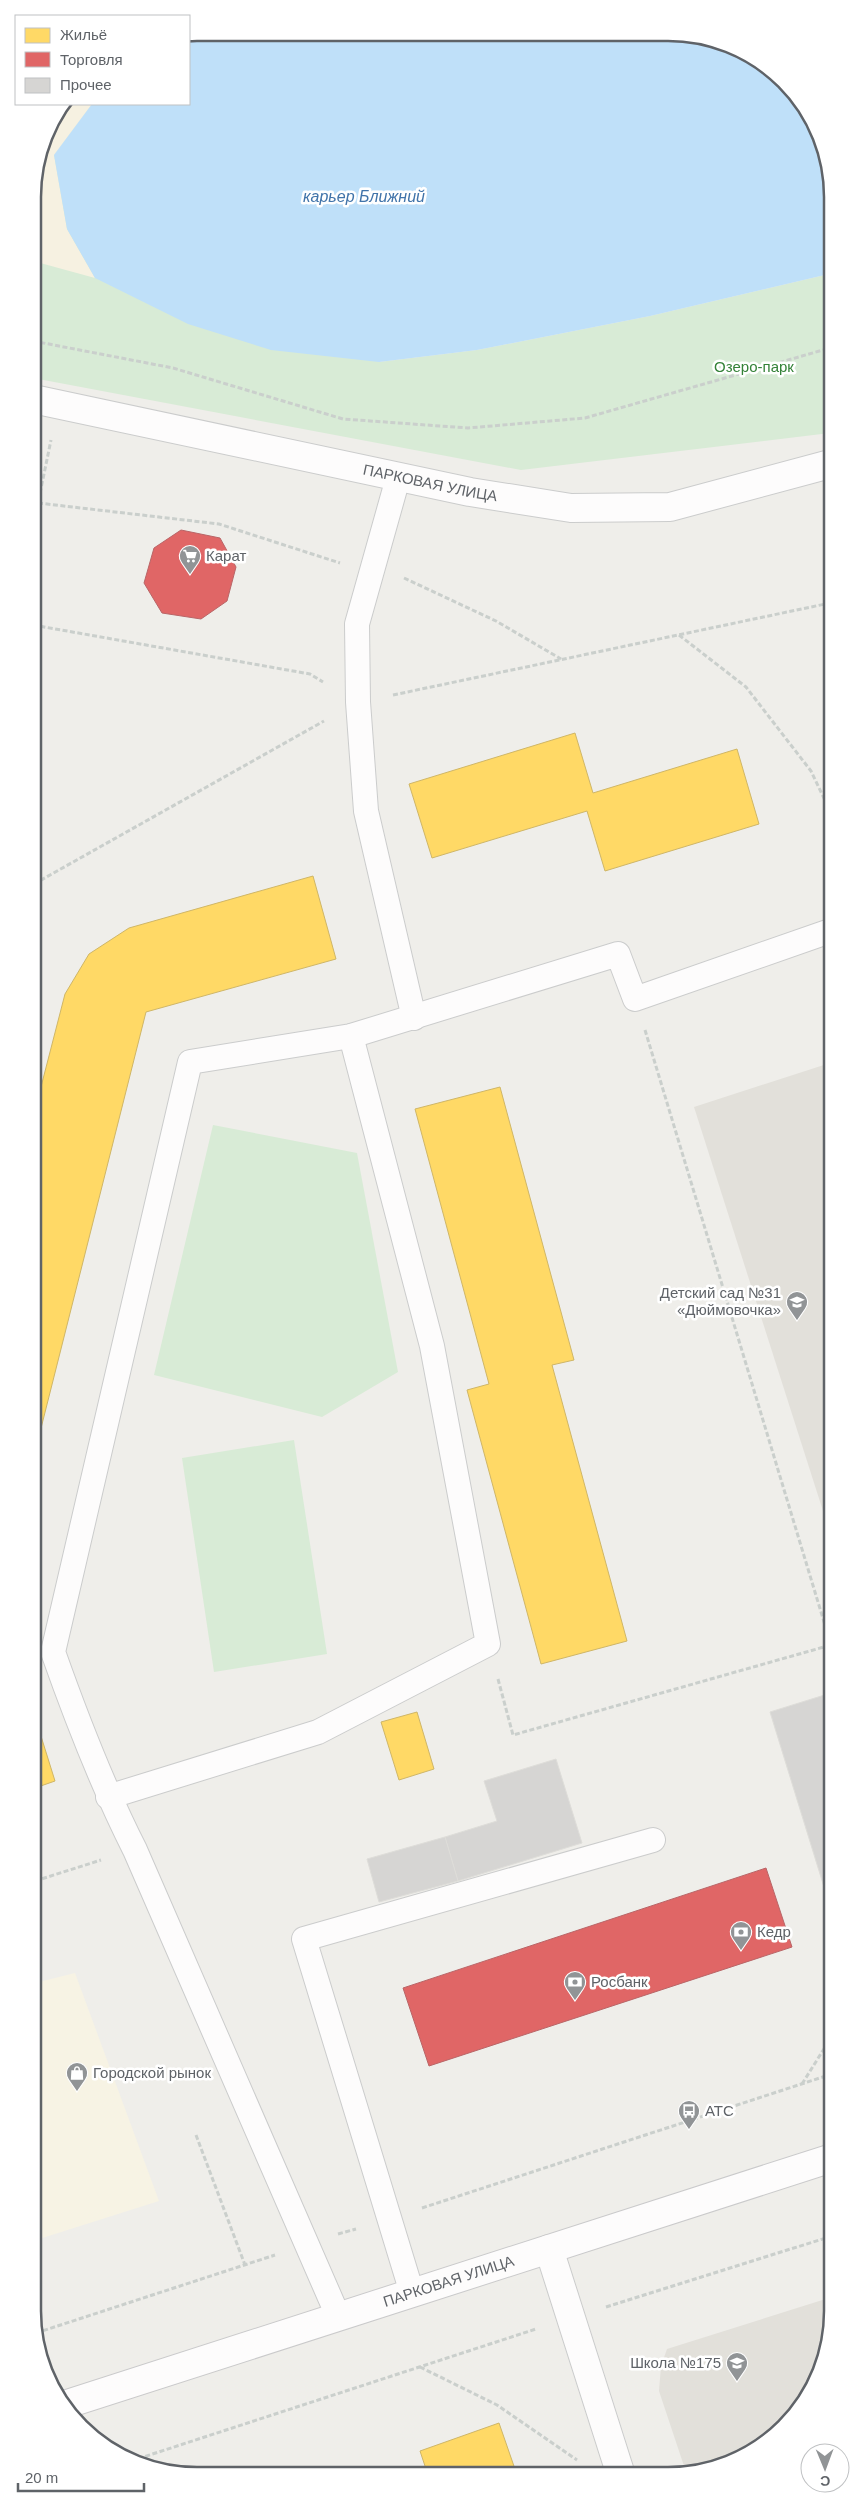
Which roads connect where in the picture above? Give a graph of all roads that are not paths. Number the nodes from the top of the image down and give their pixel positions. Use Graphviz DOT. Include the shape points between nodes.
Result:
graph roads {
  1 [pos="46,402"];
  2 [pos="824,466"];
  3 [pos="398,478"];
  4 [pos="824,933"];
  5 [pos="414,1018"];
  6 [pos="351,1036"];
  7 [pos="108,1797"];
  8 [pos="653,1840"];
  9 [pos="823,2161"];
  10 [pos="548,2249"];
  11 [pos="412,2293"];
  12 [pos="338,2316"];
  13 [pos="72,2403"];
  14 [pos="618,2467"];
  1 -- 3 [label="street, ПАРКОВАЯ УЛИЦА"];
  2 -- 3 [label="street, ПАРКОВАЯ УЛИЦА" via="670,506 571,508"];
  3 -- 5 [label="lane" via="357,624 358,702 366,811"];
  4 -- 5 [label="lane" via="635,998 618,954"];
  5 -- 6 [label="lane"];
  6 -- 7 [label="lane" via="190,1062 53,1652"];
  6 -- 7 [label="lane" via="432,1346 488,1644 318,1732"];
  7 -- 12 [label="lane"];
  8 -- 11 [label="lane" via="304,1939"];
  9 -- 10 [label="street, ПАРКОВАЯ УЛИЦА"];
  10 -- 11 [label="street, ПАРКОВАЯ УЛИЦА"];
  10 -- 14 [label="street"];
  11 -- 12 [label="street, ПАРКОВАЯ УЛИЦА"];
  12 -- 13 [label="street, ПАРКОВАЯ УЛИЦА"];
}
